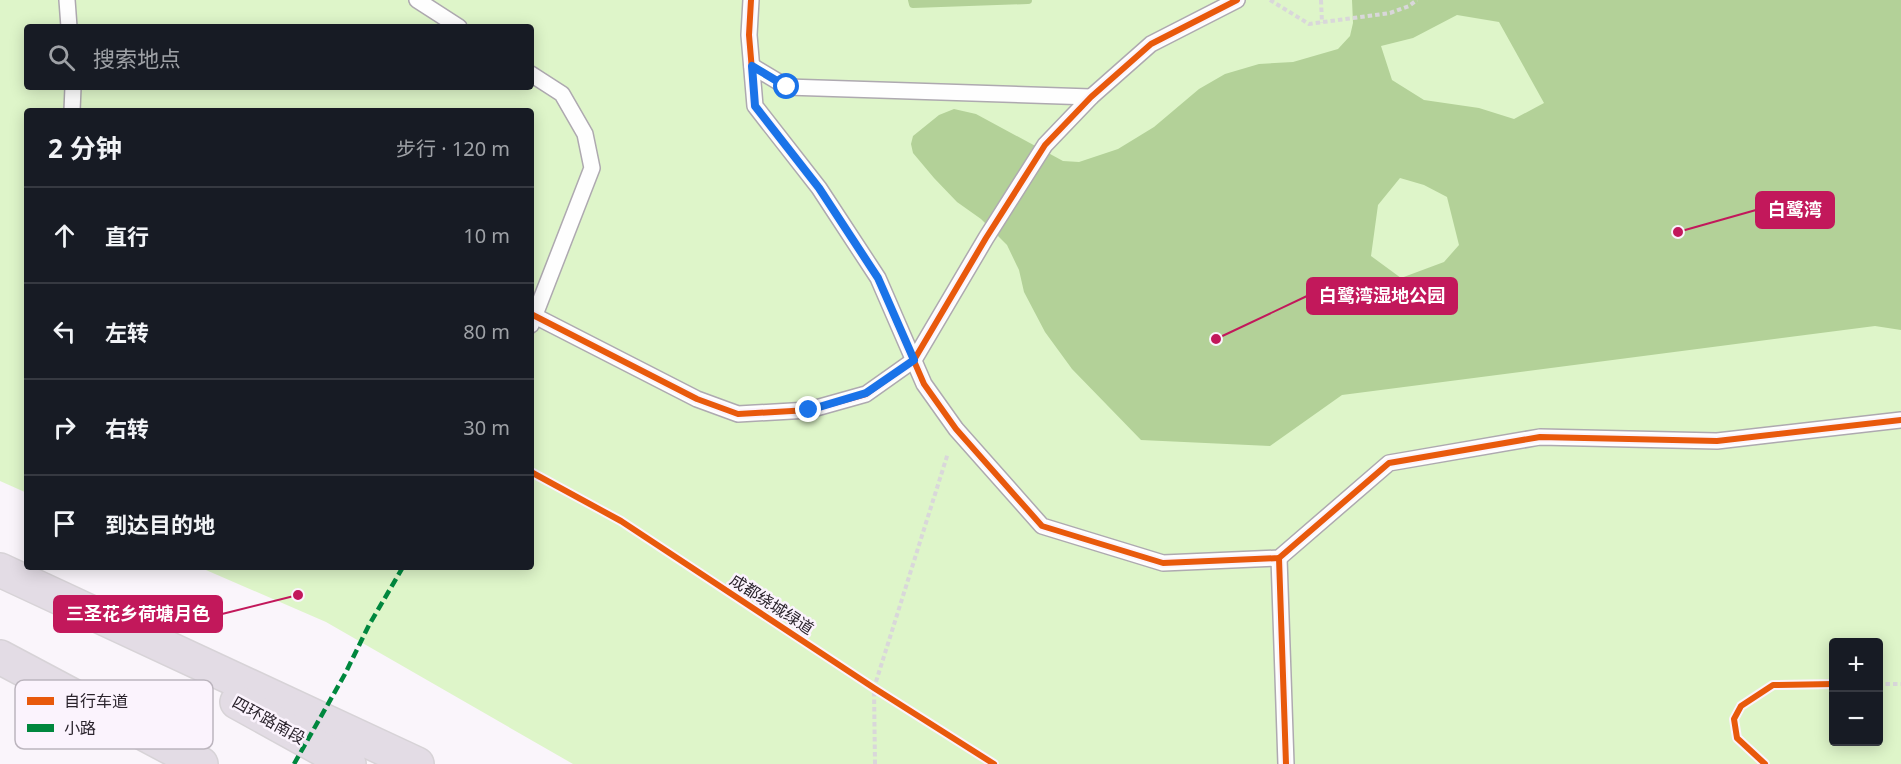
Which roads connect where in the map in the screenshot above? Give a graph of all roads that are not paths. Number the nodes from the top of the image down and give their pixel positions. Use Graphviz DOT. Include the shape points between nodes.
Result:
graph roads {
  1 [pos="67,0"];
  2 [pos="417,0"];
  3 [pos="751,0"];
  4 [pos="1237,0"];
  5 [pos="69,24"];
  6 [pos="454,24"];
  7 [pos="752,66"];
  8 [pos="534,76"];
  9 [pos="73,90"];
  10 [pos="1091,97"];
  11 [pos="72,108"];
  12 [pos="534,313"];
  13 [pos="534,319"];
  14 [pos="914,360"];
  15 [pos="1901,420"];
  16 [pos="1279,558"];
  17 [pos="0,572"];
  18 [pos="0,657"];
  19 [pos="43,680"];
  20 [pos="196,680"];
  21 [pos="213,689"];
  22 [pos="152,749"];
  23 [pos="173,749"];
  24 [pos="176,764"];
  25 [pos="201,764"];
  26 [pos="349,764"];
  27 [pos="417,764"];
  28 [pos="1286,764"];
  1 -- 5 [label="lane"];
  2 -- 6 [label="lane"];
  3 -- 7 [label="lane"];
  4 -- 10 [label="lane" via="1151,44"];
  7 -- 10 [label="lane" via="787,87"];
  7 -- 14 [label="lane" via="755,106 819,188 878,278"];
  8 -- 12 [label="lane" via="562,94 585,134 592,168"];
  9 -- 11 [label="lane"];
  10 -- 14 [label="lane" via="1045,144"];
  13 -- 14 [label="lane" via="697,399 738,414 809,410 866,393"];
  14 -- 16 [label="lane" via="924,384 956,429 1042,526 1163,563"];
  15 -- 16 [label="lane" via="1716,441 1540,437 1389,463"];
  16 -- 28 [label="lane"];
  17 -- 20 [label="highway, 四环路南段"];
  17 -- 27 [label="highway"];
  18 -- 19 [label="highway"];
  21 -- 26 [label="highway, 四环路南段"];
  22 -- 24 [label="highway"];
  23 -- 25 [label="highway"];
}
